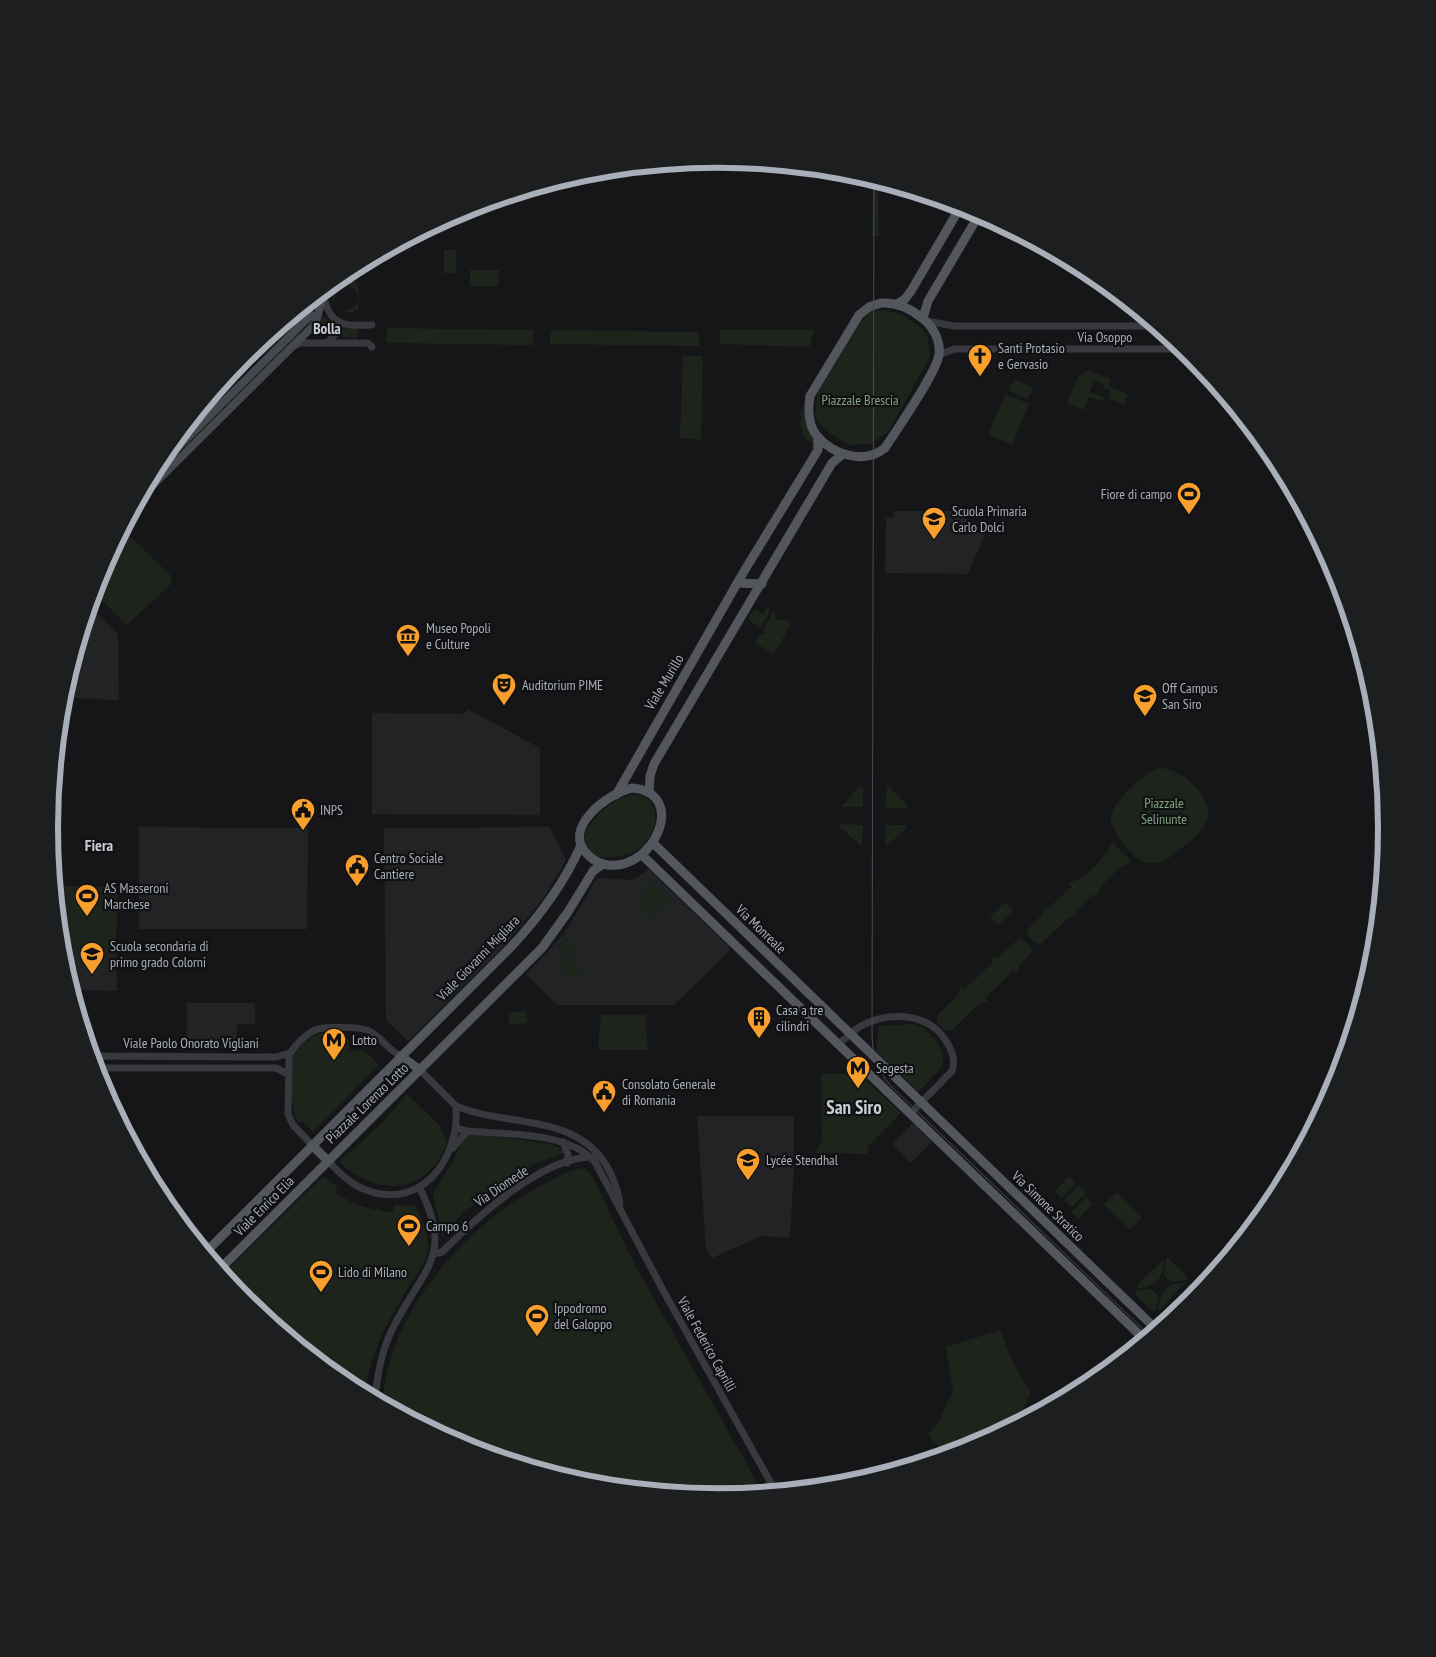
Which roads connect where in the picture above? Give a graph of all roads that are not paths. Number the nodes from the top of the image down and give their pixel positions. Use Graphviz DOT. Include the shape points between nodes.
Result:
graph roads {
  1 [pos="957,213"];
  2 [pos="976,220"];
  3 [pos="325,298"];
  4 [pos="320,301"];
  5 [pos="897,304"];
  6 [pos="315,312"];
  7 [pos="329,314"];
  8 [pos="924,319"];
  9 [pos="336,321"];
  10 [pos="372,325"];
  11 [pos="1146,326"];
  12 [pos="308,331"];
  13 [pos="323,343"];
  14 [pos="372,347"];
  15 [pos="292,348"];
  16 [pos="1172,349"];
  17 [pos="938,355"];
  18 [pos="818,437"];
  19 [pos="180,446"];
  20 [pos="841,452"];
  21 [pos="156,482"];
  22 [pos="738,583"];
  23 [pos="762,584"];
  24 [pos="649,794"];
  25 [pos="616,795"];
  26 [pos="652,843"];
  27 [pos="581,846"];
  28 [pos="642,855"];
  29 [pos="672,862"];
  30 [pos="603,864"];
  31 [pos="661,873"];
  32 [pos="840,1024"];
  33 [pos="850,1034"];
  34 [pos="829,1035"];
  35 [pos="839,1044"];
  36 [pos="290,1053"];
  37 [pos="99,1056"];
  38 [pos="402,1056"];
  39 [pos="103,1068"];
  40 [pos="420,1070"];
  41 [pos="288,1074"];
  42 [pos="921,1103"];
  43 [pos="456,1106"];
  44 [pos="910,1114"];
  45 [pos="456,1128"];
  46 [pos="467,1131"];
  47 [pos="563,1142"];
  48 [pos="312,1145"];
  49 [pos="450,1153"];
  50 [pos="601,1156"];
  51 [pos="591,1157"];
  52 [pos="328,1161"];
  53 [pos="567,1163"];
  54 [pos="419,1187"];
  55 [pos="620,1205"];
  56 [pos="209,1249"];
  57 [pos="434,1254"];
  58 [pos="223,1266"];
  59 [pos="1152,1326"];
  60 [pos="1140,1336"];
  61 [pos="376,1394"];
  62 [pos="773,1487"];
  1 -- 5 [label="main road" via="911,291"];
  2 -- 8 [label="main road" via="928,301"];
  3 -- 7 [label="street"];
  4 -- 6 [label="main road"];
  5 -- 8 [label="main road"];
  5 -- 18 [label="main road" via="880,303 863,311 834,356 809,401 808,413"];
  6 -- 7 [label="street"];
  6 -- 12 [label="main road"];
  6 -- 19 [label="main road"];
  7 -- 9 [label="street"];
  8 -- 11 [label="street, Via Osoppo" via="954,326"];
  8 -- 17 [label="main road" via="936,336"];
  9 -- 10 [label="street" via="346,325"];
  9 -- 13 [label="street" via="336,334"];
  12 -- 13 [label="street"];
  12 -- 15 [label="main road"];
  13 -- 14 [label="street" via="368,343"];
  13 -- 15 [label="street" via="300,344"];
  15 -- 21 [label="main road"];
  16 -- 17 [label="street, Via Osoppo" via="954,349"];
  17 -- 20 [label="main road" via="885,448 873,455 853,457"];
  18 -- 20 [label="main road"];
  18 -- 22 [label="main road, Viale Murillo" via="818,450"];
  20 -- 23 [label="main road"];
  22 -- 23 [label="main road"];
  22 -- 25 [label="main road, Viale Murillo"];
  23 -- 24 [label="main road" via="654,764"];
  24 -- 25 [label="main road" via="632,788"];
  24 -- 26 [label="main road" via="661,807 662,815 662,826"];
  25 -- 27 [label="main road" via="584,822 579,832"];
  26 -- 28 [label="main road"];
  26 -- 29 [label="main road, Via Monreale"];
  27 -- 30 [label="main road" via="590,857"];
  27 -- 38 [label="main road, Viale Giovanni Migliara" via="525,932"];
  28 -- 30 [label="main road" via="618,865"];
  28 -- 31 [label="main road, Via Monreale"];
  29 -- 31 [label="main road" via="664,864"];
  29 -- 32 [label="main road, Via Monreale"];
  30 -- 40 [label="main road" via="593,871 542,948"];
  31 -- 34 [label="main road, Via Monreale"];
  32 -- 33 [label="main road, Via Monreale"];
  32 -- 34 [label="main road"];
  33 -- 35 [label="street"];
  33 -- 42 [label="main road, Via Simone Stratico"];
  33 -- 42 [label="street" via="868,1022 900,1016 924,1020 938,1030 948,1044 954,1066"];
  34 -- 35 [label="main road, Via Monreale"];
  35 -- 44 [label="main road, Via Simone Stratico"];
  36 -- 37 [label="street, Viale Paolo Onorato Vigliani" via="276,1057"];
  36 -- 38 [label="street, Piazzale Lorenzo Lotto" via="314,1030 362,1028 372,1032 393,1053"];
  36 -- 41 [label="street, Piazzale Lorenzo Lotto"];
  38 -- 40 [label="main road"];
  38 -- 48 [label="main road, Piazzale Lorenzo Lotto"];
  39 -- 41 [label="street, Viale Paolo Onorato Vigliani" via="276,1068"];
  40 -- 43 [label="street, Piazzale Lorenzo Lotto"];
  40 -- 52 [label="main road, Piazzale Lorenzo Lotto"];
  41 -- 48 [label="street, Piazzale Lorenzo Lotto" via="288,1116"];
  42 -- 44 [label="street"];
  42 -- 59 [label="main road, Via Simone Stratico"];
  43 -- 45 [label="street, Piazzale Lorenzo Lotto"];
  43 -- 50 [label="street, Viale Federico Caprilli" via="490,1117 550,1126 577,1137"];
  44 -- 60 [label="main road, Via Simone Stratico"];
  45 -- 46 [label="street, Viale Federico Caprilli"];
  45 -- 49 [label="street, Piazzale Lorenzo Lotto"];
  46 -- 47 [label="street, Viale Federico Caprilli"];
  46 -- 49 [label="street"];
  47 -- 51 [label="street, Viale Federico Caprilli"];
  47 -- 53 [label="street" via="568,1154"];
  48 -- 52 [label="main road"];
  48 -- 56 [label="main road, Viale Enrico Elia"];
  49 -- 54 [label="street, Piazzale Lorenzo Lotto" via="436,1173"];
  50 -- 51 [label="street"];
  50 -- 55 [label="street, Viale Federico Caprilli" via="615,1183"];
  51 -- 53 [label="street, Via Diomede"];
  51 -- 55 [label="street, Viale Federico Caprilli"];
  52 -- 54 [label="street, Piazzale Lorenzo Lotto" via="350,1182 366,1190 398,1194"];
  52 -- 58 [label="main road, Viale Enrico Elia"];
  53 -- 57 [label="street, Via Diomede" via="506,1195 480,1214 442,1252"];
  54 -- 57 [label="street, Via Diomede" via="434,1220"];
  55 -- 62 [label="street, Viale Federico Caprilli" via="664,1292"];
  57 -- 61 [label="street, Via Diomede" via="391,1331 382,1354"];
}
